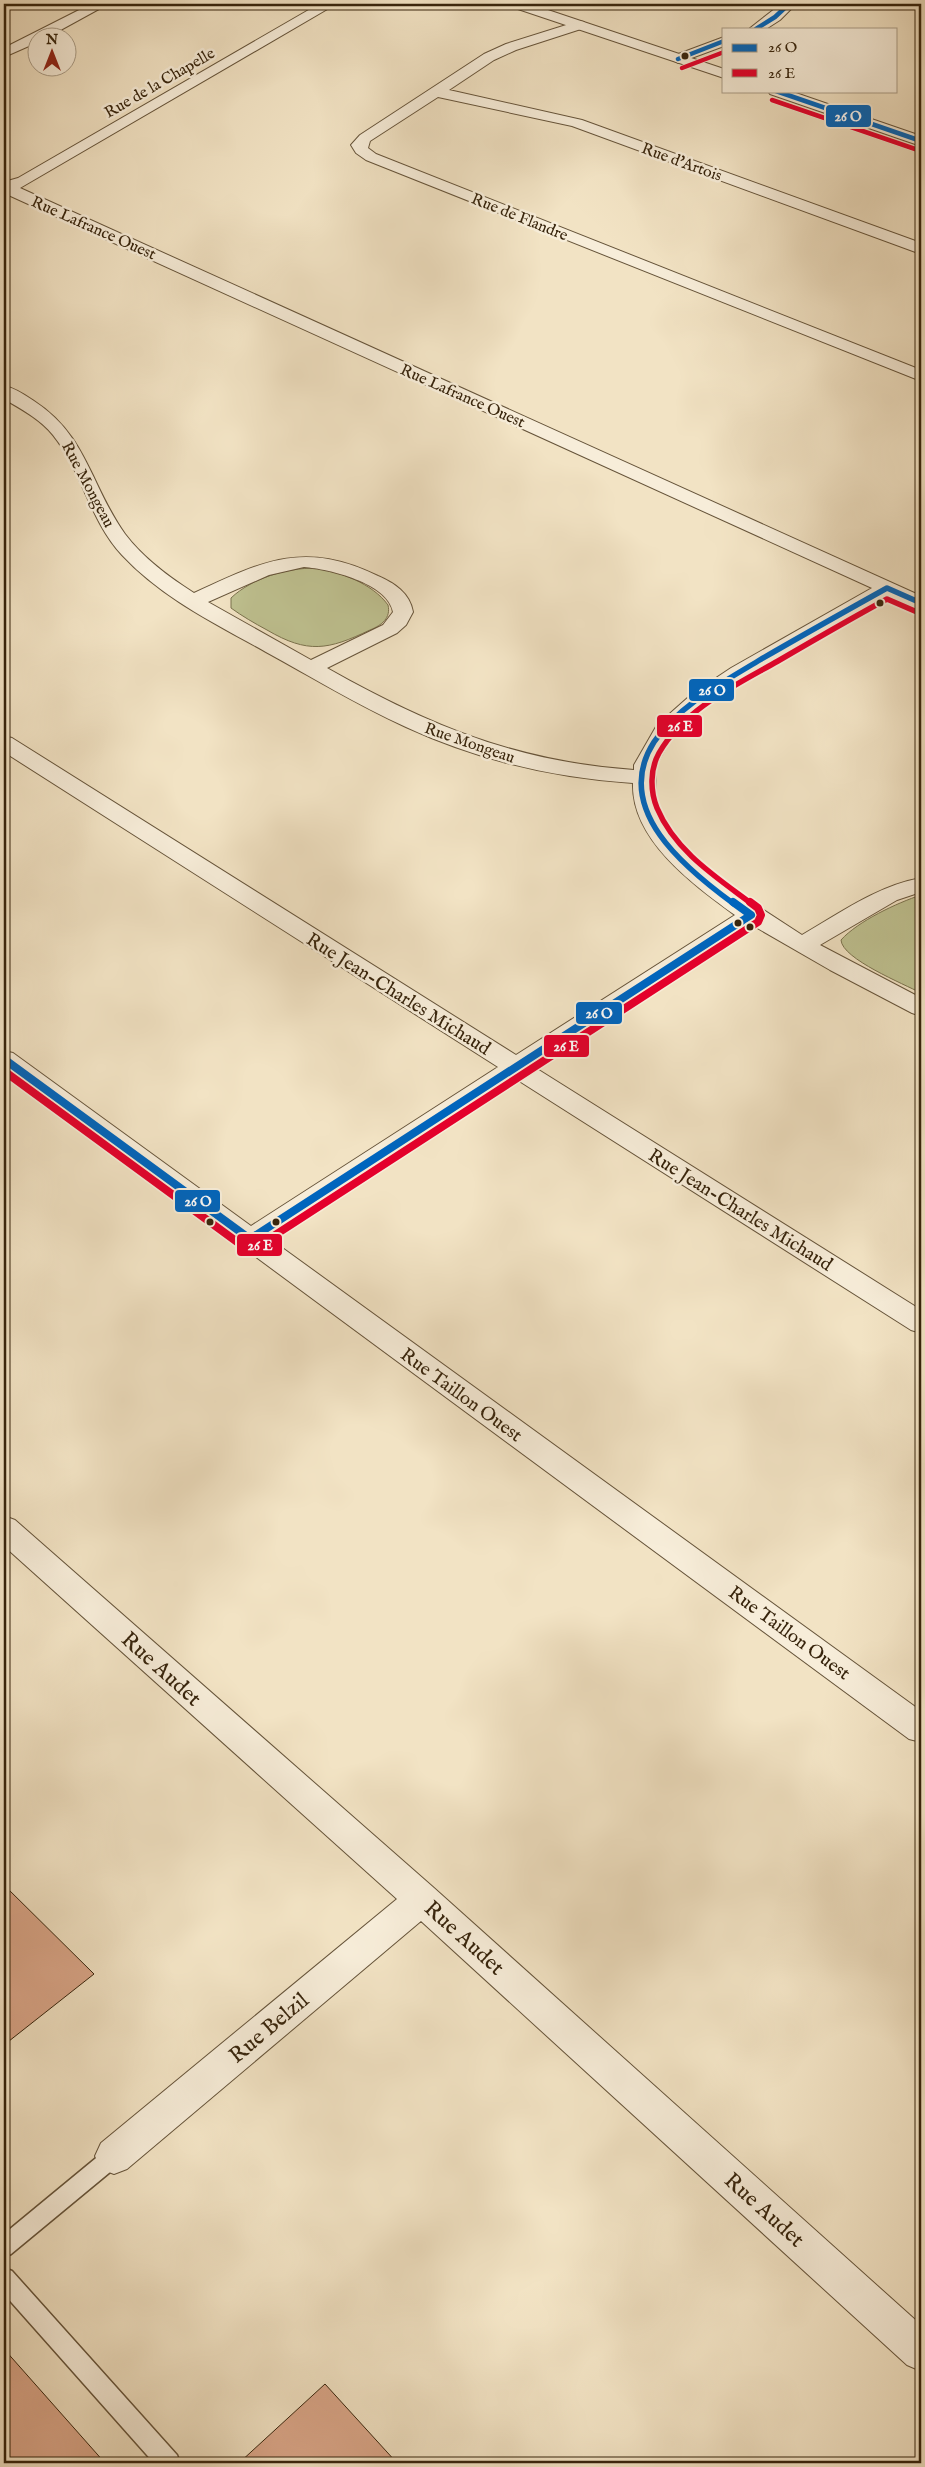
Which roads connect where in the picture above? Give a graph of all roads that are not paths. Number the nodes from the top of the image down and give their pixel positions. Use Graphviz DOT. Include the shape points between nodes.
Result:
graph roads {
  1 [pos="101,4"];
  2 [pos="329,4"];
  3 [pos="516,4"];
  4 [pos="789,4"];
  5 [pos="579,25"];
  6 [pos="758,28"];
  7 [pos="722,42"];
  8 [pos="4,53"];
  9 [pos="678,58"];
  10 [pos="722,73"];
  11 [pos="437,92"];
  12 [pos="778,92"];
  13 [pos="921,141"];
  14 [pos="5,187"];
  15 [pos="921,249"];
  16 [pos="921,376"];
  17 [pos="4,391"];
  18 [pos="887,588"];
  19 [pos="194,601"];
  20 [pos="921,603"];
  21 [pos="310,668"];
  22 [pos="4,743"];
  23 [pos="642,777"];
  24 [pos="921,885"];
  25 [pos="751,915"];
  26 [pos="802,945"];
  27 [pos="921,1008"];
  28 [pos="4,1059"];
  29 [pos="516,1067"];
  30 [pos="250,1239"];
  31 [pos="921,1323"];
  32 [pos="4,1528"];
  33 [pos="921,1729"];
  34 [pos="422,1899"];
  35 [pos="114,2156"];
  36 [pos="4,2247"];
  37 [pos="4,2278"];
  38 [pos="921,2351"];
  39 [pos="169,2463"];
  1 -- 8 [label="street"];
  2 -- 14 [label="street, Rue de la Chapelle" via="24,181"];
  3 -- 5 [label="street"];
  4 -- 6 [label="street" via="775,18"];
  5 -- 9 [label="street"];
  5 -- 11 [label="street, Rue de Flandre" via="496,54"];
  7 -- 9 [label="street"];
  9 -- 10 [label="street"];
  11 -- 15 [label="street, Rue d'Artois" via="577,123"];
  11 -- 16 [label="street, Rue de Flandre" via="362,140 361,150"];
  12 -- 13 [label="street"];
  14 -- 18 [label="street, Rue Lafrance Ouest"];
  17 -- 19 [label="street, Rue Mongeau" via="37,411 59,431 100,509 128,550 162,580"];
  18 -- 20 [label="street, Rue Lafrance Ouest"];
  18 -- 23 [label="street" via="745,669 691,704 651,749"];
  19 -- 21 [label="street, Rue Mongeau"];
  19 -- 21 [label="street" via="276,565 308,560 354,572 398,598 403,612 395,625"];
  21 -- 23 [label="street, Rue Mongeau" via="394,713 466,744 567,770"];
  22 -- 29 [label="street, Rue Jean-Charles Michaud"];
  23 -- 25 [label="street" via="649,814 668,845 702,879"];
  24 -- 26 [label="street" via="889,895"];
  25 -- 26 [label="street"];
  25 -- 29 [label="street"];
  26 -- 27 [label="street"];
  28 -- 30 [label="street, Rue Taillon Ouest"];
  29 -- 30 [label="street"];
  29 -- 31 [label="street, Rue Jean-Charles Michaud"];
  30 -- 33 [label="street, Rue Taillon Ouest"];
  32 -- 34 [label="street, Rue Audet"];
  34 -- 35 [label="street, Rue Belzil"];
  34 -- 38 [label="street, Rue Audet"];
  35 -- 36 [label="lane"];
  37 -- 39 [label="lane"];
}
